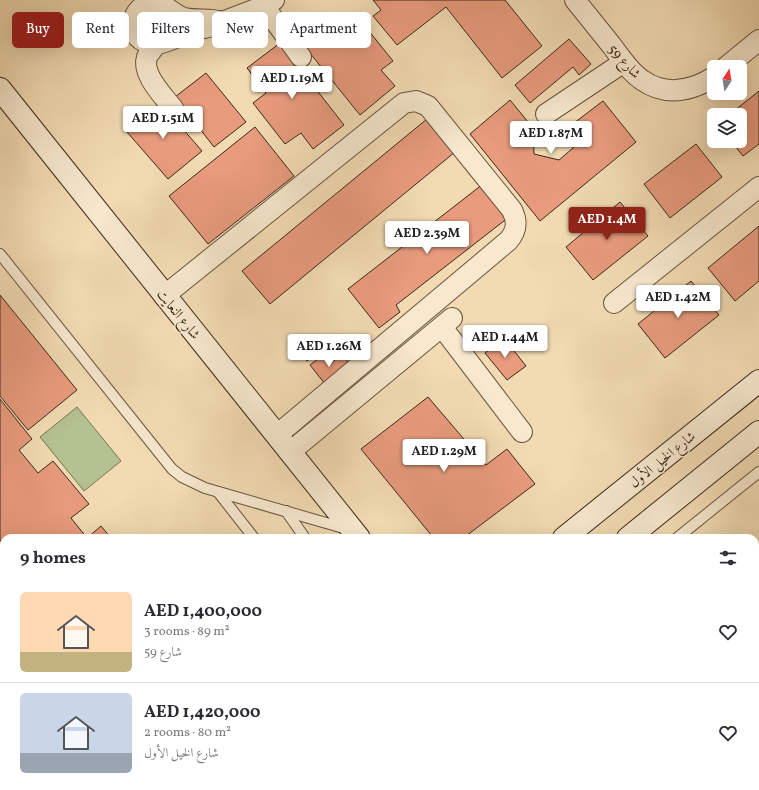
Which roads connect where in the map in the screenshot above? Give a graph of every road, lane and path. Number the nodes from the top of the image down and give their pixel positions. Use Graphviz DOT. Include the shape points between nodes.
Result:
graph roads {
  1 [pos="575,0"];
  2 [pos="266,2"];
  3 [pos="175,12"];
  4 [pos="244,12"];
  5 [pos="137,36"];
  6 [pos="759,40"];
  7 [pos="154,48"];
  8 [pos="300,57"];
  9 [pos="735,60"];
  10 [pos="624,62"];
  11 [pos="707,81"];
  12 [pos="0,89"];
  13 [pos="174,110"];
  14 [pos="546,114"];
  15 [pos="759,187"];
  16 [pos="0,254"];
  17 [pos="164,296"];
  18 [pos="614,303"];
  19 [pos="759,381"];
  20 [pos="522,432"];
  21 [pos="759,432"];
  22 [pos="283,444"];
  23 [pos="759,472"];
  24 [pos="218,492"];
  25 [pos="286,511"];
  26 [pos="251,534"];
  27 [pos="302,534"];
  28 [pos="356,534"];
  29 [pos="569,534"];
  30 [pos="633,534"];
  31 [pos="682,534"];
  1 -- 10 [label="street, شارع 59"];
  2 -- 4 [label="street"];
  2 -- 8 [label="street"];
  3 -- 5 [label="street" via="160,3 147,3 141,6 136,12 133,24"];
  6 -- 9 [label="street"];
  7 -- 13 [label="street" via="148,57 147,69 151,80"];
  10 -- 11 [label="street, شارع 59" via="642,81 656,88 671,91 687,90"];
  10 -- 14 [label="street"];
  12 -- 17 [label="street, شارع النعايت"];
  15 -- 18 [label="street"];
  16 -- 24 [label="lane" via="172,469 193,483"];
  17 -- 22 [label="street, شارع النعايت"];
  17 -- 22 [label="street" via="404,103 416,101 428,106 512,210 515,216 515,230 508,241"];
  19 -- 29 [label="street, شارع الخيل الأول"];
  20 -- 22 [label="street" via="447,323"];
  21 -- 30 [label="street"];
  22 -- 28 [label="street, شارع النعايت"];
  23 -- 31 [label="lane"];
  24 -- 25 [label="lane"];
  24 -- 26 [label="lane"];
  25 -- 27 [label="lane"];
  25 -- 28 [label="lane"];
}
